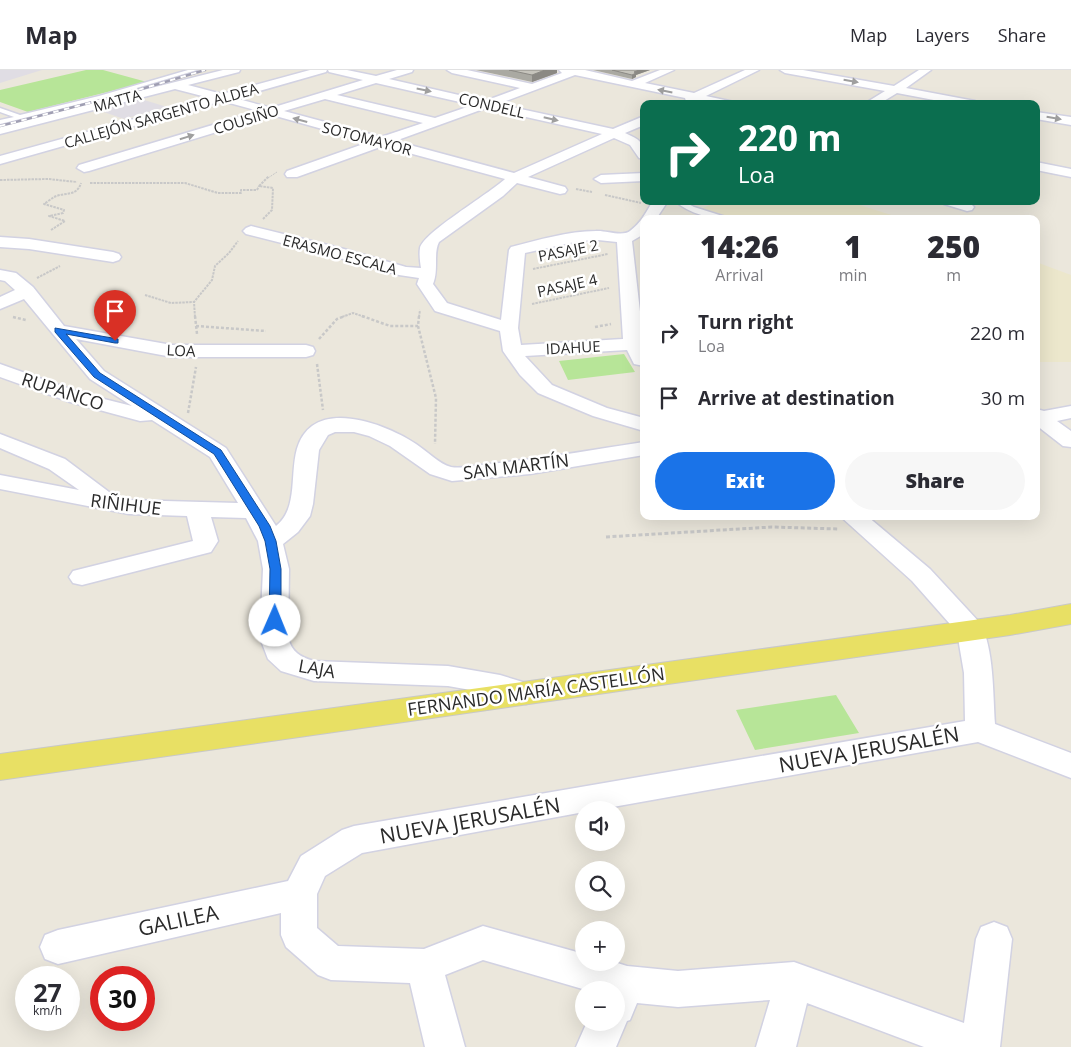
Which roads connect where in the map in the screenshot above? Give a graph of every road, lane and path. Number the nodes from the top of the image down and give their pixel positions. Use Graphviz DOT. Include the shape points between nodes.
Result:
graph roads {
  1 [pos="194,70"];
  2 [pos="235,70"];
  3 [pos="322,70"];
  4 [pos="333,70"];
  5 [pos="408,70"];
  6 [pos="452,70"];
  7 [pos="669,70"];
  8 [pos="754,70"];
  9 [pos="785,70"];
  10 [pos="926,70"];
  11 [pos="572,71"];
  12 [pos="376,80"];
  13 [pos="632,84"];
  14 [pos="175,86"];
  15 [pos="532,88"];
  16 [pos="897,90"];
  17 [pos="324,95"];
  18 [pos="694,97"];
  19 [pos="221,98"];
  20 [pos="688,100"];
  21 [pos="709,100"];
  22 [pos="878,100"];
  23 [pos="953,100"];
  24 [pos="486,104"];
  25 [pos="0,110"];
  26 [pos="270,112"];
  27 [pos="1040,116"];
  28 [pos="20,117"];
  29 [pos="48,118"];
  30 [pos="1071,121"];
  31 [pos="0,122"];
  32 [pos="435,122"];
  33 [pos="640,122"];
  34 [pos="0,130"];
  35 [pos="614,133"];
  36 [pos="93,134"];
  37 [pos="380,142"];
  38 [pos="640,150"];
  39 [pos="140,151"];
  40 [pos="0,160"];
  41 [pos="1040,167"];
  42 [pos="84,168"];
  43 [pos="296,173"];
  44 [pos="1071,173"];
  45 [pos="640,177"];
  46 [pos="514,178"];
  47 [pos="601,179"];
  48 [pos="0,180"];
  49 [pos="90,183"];
  50 [pos="259,186"];
  51 [pos="576,189"];
  52 [pos="560,190"];
  53 [pos="594,193"];
  54 [pos="603,195"];
  55 [pos="640,201"];
  56 [pos="659,205"];
  57 [pos="684,205"];
  58 [pos="962,205"];
  59 [pos="968,207"];
  60 [pos="651,215"];
  61 [pos="713,215"];
  62 [pos="640,229"];
  63 [pos="251,232"];
  64 [pos="0,242"];
  65 [pos="29,244"];
  66 [pos="624,244"];
  67 [pos="85,252"];
  68 [pos="113,257"];
  69 [pos="0,261"];
  70 [pos="515,272"];
  71 [pos="429,274"];
  72 [pos="14,282"];
  73 [pos="628,284"];
  74 [pos="145,295"];
  75 [pos="434,300"];
  76 [pos="194,302"];
  77 [pos="0,304"];
  78 [pos="512,309"];
  79 [pos="196,326"];
  80 [pos="418,326"];
  81 [pos="510,328"];
  82 [pos="58,330"];
  83 [pos="266,331"];
  84 [pos="633,344"];
  85 [pos="199,351"];
  86 [pos="512,351"];
  87 [pos="306,352"];
  88 [pos="640,358"];
  89 [pos="0,370"];
  90 [pos="1071,412"];
  91 [pos="156,414"];
  92 [pos="1040,416"];
  93 [pos="1040,418"];
  94 [pos="640,424"];
  95 [pos="326,427"];
  96 [pos="181,429"];
  97 [pos="0,440"];
  98 [pos="1070,441"];
  99 [pos="640,449"];
  100 [pos="434,467"];
  101 [pos="0,482"];
  102 [pos="113,504"];
  103 [pos="197,510"];
  104 [pos="254,511"];
  105 [pos="861,523"];
  106 [pos="606,537"];
  107 [pos="270,541"];
  108 [pos="82,577"];
  109 [pos="1071,614"];
  110 [pos="970,630"];
  111 [pos="526,693"];
  112 [pos="980,730"];
  113 [pos="0,766"];
  114 [pos="1071,766"];
  115 [pos="298,894"];
  116 [pos="994,939"];
  117 [pos="58,947"];
  118 [pos="424,966"];
  119 [pos="794,980"];
  120 [pos="585,981"];
  121 [pos="625,995"];
  122 [pos="604,1031"];
  123 [pos="445,1047"];
  124 [pos="596,1047"];
  125 [pos="776,1047"];
  126 [pos="976,1047"];
  127 [pos="980,1047"];
  1 -- 28 [label="lane"];
  2 -- 14 [label="street, MATTA"];
  3 -- 19 [label="street, CALLEJÓN SARGENTO ALDEA"];
  4 -- 12 [label="street, CONDELL"];
  5 -- 12 [label="street, COUSIÑO"];
  6 -- 15 [label="street"];
  7 -- 13 [label="street"];
  8 -- 18 [label="street"];
  9 -- 16 [label="street, one-way"];
  10 -- 16 [label="street"];
  11 -- 13 [label="street"];
  11 -- 15 [label="street"];
  12 -- 17 [label="street, COUSIÑO"];
  12 -- 24 [label="street, CONDELL, one-way"];
  18 -- 13 [label="street, one-way"];
  14 -- 19 [label="street, SOTOMAYOR"];
  14 -- 29 [label="street, MATTA"];
  15 -- 24 [label="street"];
  16 -- 22 [label="street"];
  16 -- 23 [label="street"];
  17 -- 26 [label="street, COUSIÑO"];
  17 -- 32 [label="street"];
  18 -- 20 [label="street"];
  18 -- 21 [label="street"];
  19 -- 26 [label="street, SOTOMAYOR"];
  19 -- 36 [label="street, CALLEJÓN SARGENTO ALDEA"];
  24 -- 32 [label="street"];
  24 -- 35 [label="street, CONDELL, one-way"];
  25 -- 28 [label="lane"];
  37 -- 26 [label="street, SOTOMAYOR, one-way"];
  39 -- 26 [label="street, COUSIÑO, one-way"];
  27 -- 30 [label="street, one-way"];
  28 -- 31 [label="lane"];
  29 -- 34 [label="street, MATTA"];
  29 -- 36 [label="street"];
  32 -- 37 [label="street"];
  33 -- 35 [label="street"];
  35 -- 38 [label="street, CONDELL" via="634,142"];
  35 -- 46 [label="street"];
  36 -- 39 [label="street"];
  36 -- 40 [label="street, CALLEJÓN SARGENTO ALDEA"];
  37 -- 43 [label="street"];
  37 -- 46 [label="street, SOTOMAYOR"];
  39 -- 42 [label="street, COUSIÑO"];
  41 -- 44 [label="street"];
  43 -- 50 [label="path" via="289,168 272,174"];
  45 -- 47 [label="street"];
  46 -- 52 [label="street, SOTOMAYOR"];
  46 -- 71 [label="street" via="433,239 428,248"];
  48 -- 65 [label="path" via="81,182 70,195 56,196 44,204 64,210 49,216 65,221"];
  49 -- 50 [label="path" via="185,183 218,193 241,193 245,188 257,190"];
  50 -- 63 [label="path" via="273,188 272,210"];
  51 -- 53 [label="path"];
  54 -- 55 [label="path"];
  56 -- 60 [label="street"];
  57 -- 61 [label="lane"];
  58 -- 59 [label="street"];
  62 -- 66 [label="street"];
  63 -- 71 [label="street, ERASMO ESCALA" via="338,252 405,272"];
  63 -- 76 [label="path" via="238,240 215,266 212,280"];
  64 -- 65 [label="street"];
  65 -- 67 [label="street"];
  66 -- 70 [label="path, PASAJE 2"];
  66 -- 70 [label="street" via="598,235 579,236 518,250"];
  66 -- 73 [label="street"];
  67 -- 68 [label="street"];
  67 -- 72 [label="path"];
  69 -- 72 [label="street, LAJA" via="12,272"];
  70 -- 78 [label="street"];
  71 -- 75 [label="street" via="425,284"];
  72 -- 77 [label="street"];
  72 -- 82 [label="street, LAJA"];
  73 -- 78 [label="path, PASAJE 4"];
  73 -- 84 [label="street"];
  74 -- 76 [label="path" via="171,303"];
  75 -- 80 [label="path" via="420,309"];
  75 -- 81 [label="street" via="441,307"];
  76 -- 79 [label="path"];
  78 -- 81 [label="street"];
  79 -- 83 [label="path"];
  79 -- 85 [label="path"];
  80 -- 87 [label="path" via="390,326 353,313 337,319"];
  80 -- 100 [label="path" via="436,398"];
  81 -- 86 [label="street"];
  82 -- 85 [label="street, LOA" via="172,351"];
  82 -- 91 [label="street, LAJA" via="97,375"];
  84 -- 86 [label="street, IDAHUE"];
  84 -- 88 [label="street"];
  85 -- 87 [label="street, LOA"];
  85 -- 96 [label="path" via="188,418"];
  86 -- 94 [label="street" via="545,389 600,412"];
  87 -- 95 [label="path" via="316,359"];
  89 -- 91 [label="street, RUPANCO" via="77,398 140,415"];
  90 -- 92 [label="street"];
  91 -- 96 [label="street, LAJA"];
  93 -- 98 [label="street"];
  95 -- 100 [label="street, SAN MARTÍN" via="354,427 384,435"];
  95 -- 107 [label="street" via="313,436 308,449 305,490 297,517"];
  96 -- 104 [label="street, LAJA" via="218,452"];
  97 -- 102 [label="street" via="58,464"];
  99 -- 100 [label="street, SAN MARTÍN" via="481,472 446,473"];
  101 -- 102 [label="street, RIÑIHUE"];
  102 -- 103 [label="street, RIÑIHUE"];
  103 -- 104 [label="street, RIÑIHUE"];
  103 -- 108 [label="street" via="206,541 202,547"];
  104 -- 107 [label="street, LAJA"];
  105 -- 106 [label="path"];
  105 -- 110 [label="street" via="921,575"];
  107 -- 111 [label="street, LAJA" via="276,569 275,645 291,664 314,671 468,678"];
  109 -- 110 [label="main road, FERNANDO MARÍA CASTELLÓN"];
  110 -- 111 [label="main road, FERNANDO MARÍA CASTELLÓN"];
  110 -- 112 [label="street" via="978,673"];
  111 -- 113 [label="main road, FERNANDO MARÍA CASTELLÓN"];
  112 -- 114 [label="street, NUEVA JERUSALÉN"];
  112 -- 115 [label="street, NUEVA JERUSALÉN" via="354,840 313,866"];
  115 -- 117 [label="street, GALILEA"];
  115 -- 118 [label="street, NUEVA JERUSALÉN" via="299,935 331,963"];
  116 -- 127 [label="street"];
  118 -- 120 [label="street" via="483,943"];
  118 -- 123 [label="street"];
  119 -- 121 [label="street"];
  119 -- 125 [label="street"];
  119 -- 126 [label="street"];
  122 -- 124 [label="street"];
}
